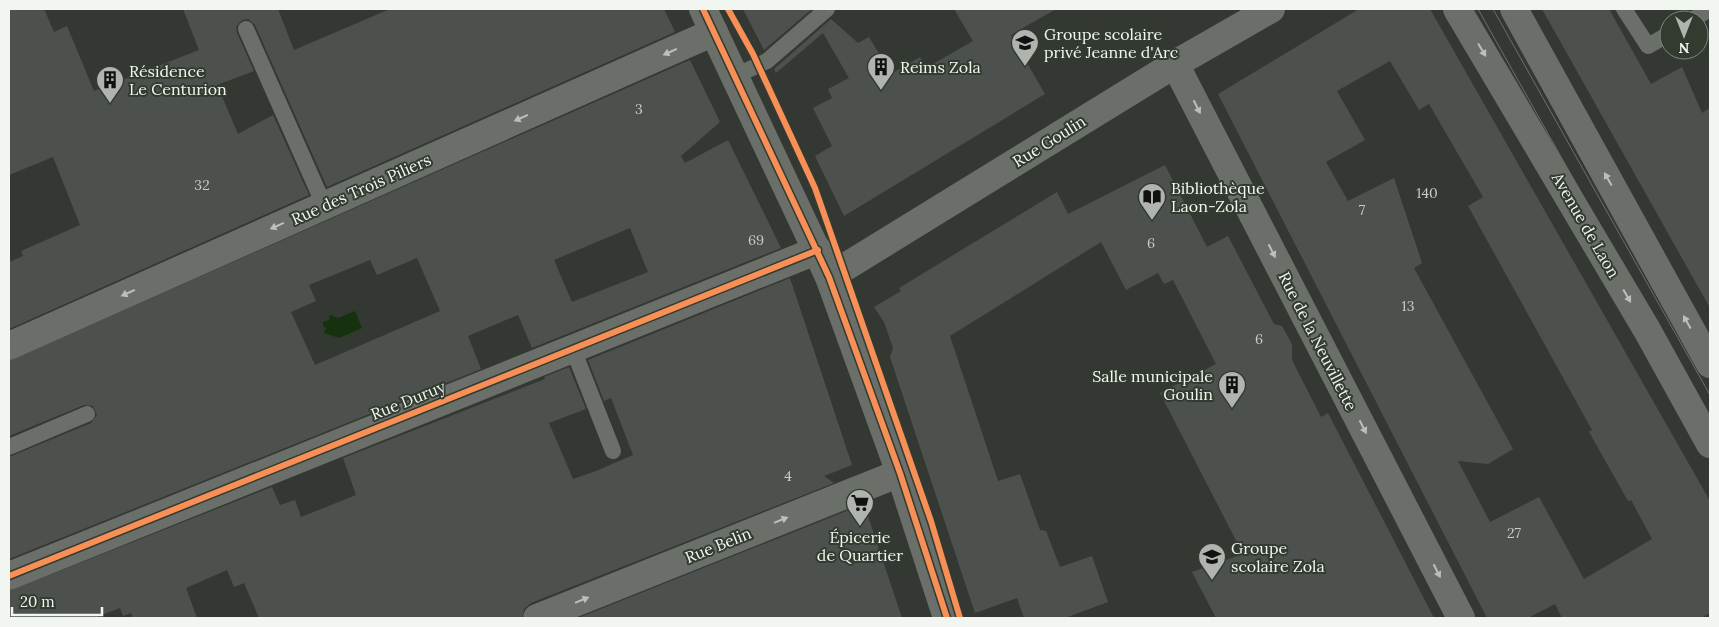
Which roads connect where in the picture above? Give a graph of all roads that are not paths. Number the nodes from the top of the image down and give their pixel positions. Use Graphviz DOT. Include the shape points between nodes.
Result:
graph roads {
  1 [pos="827,9"];
  2 [pos="1271,9"];
  3 [pos="1457,9"];
  4 [pos="1514,9"];
  5 [pos="1624,9"];
  6 [pos="709,21"];
  7 [pos="246,29"];
  8 [pos="1659,40"];
  9 [pos="1175,64"];
  10 [pos="735,76"];
  11 [pos="324,205"];
  12 [pos="818,250"];
  13 [pos="829,277"];
  14 [pos="9,346"];
  15 [pos="573,349"];
  16 [pos="1710,364"];
  17 [pos="87,414"];
  18 [pos="1710,444"];
  19 [pos="9,447"];
  20 [pos="613,451"];
  21 [pos="900,472"];
  22 [pos="9,576"];
  23 [pos="537,618"];
  24 [pos="947,618"];
  25 [pos="1461,618"];
  1 -- 10 [label="lane" via="767,61"];
  2 -- 9 [label="street, Rue Goulin"];
  3 -- 18 [label="street, Avenue de Laon, one-way" via="1647,330"];
  16 -- 4 [label="street, one-way"];
  5 -- 8 [label="lane" via="1648,46"];
  6 -- 10 [label="street"];
  6 -- 11 [label="street, Rue des Trois Piliers, one-way"];
  7 -- 11 [label="lane"];
  9 -- 13 [label="street, Rue Goulin"];
  9 -- 25 [label="street, Rue de la Neuvillette, one-way"];
  10 -- 12 [label="street"];
  11 -- 14 [label="street, Rue des Trois Piliers, one-way"];
  12 -- 13 [label="street"];
  12 -- 15 [label="street, Rue Duruy"];
  13 -- 21 [label="street"];
  15 -- 20 [label="lane"];
  15 -- 22 [label="street, Rue Duruy"];
  17 -- 19 [label="lane"];
  23 -- 21 [label="street, Rue Belin, one-way"];
  21 -- 24 [label="street"];
}
